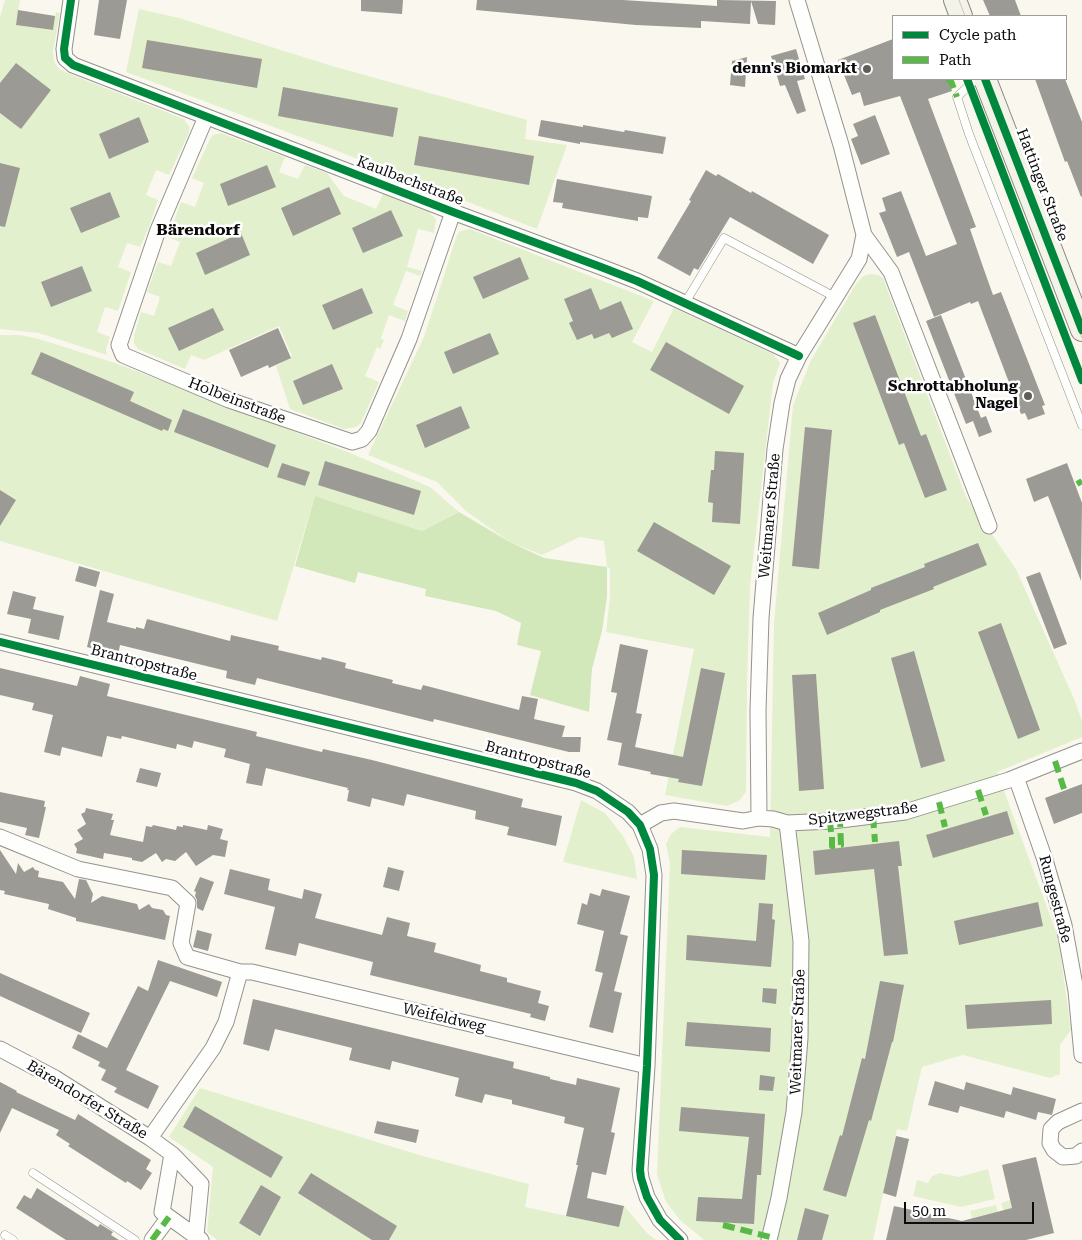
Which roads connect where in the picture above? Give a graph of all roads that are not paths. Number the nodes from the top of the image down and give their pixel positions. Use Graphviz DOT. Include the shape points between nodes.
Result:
graph roads {
  1 [pos="71,0"];
  2 [pos="797,0"];
  3 [pos="955,0"];
  4 [pos="961,15"];
  5 [pos="975,80"];
  6 [pos="985,80"];
  7 [pos="206,117"];
  8 [pos="453,212"];
  9 [pos="864,235"];
  10 [pos="835,297"];
  11 [pos="685,303"];
  12 [pos="1082,330"];
  13 [pos="799,356"];
  14 [pos="1082,425"];
  15 [pos="989,526"];
  16 [pos="0,642"];
  17 [pos="1082,751"];
  18 [pos="1016,777"];
  19 [pos="759,818"];
  20 [pos="787,823"];
  21 [pos="640,825"];
  22 [pos="0,837"];
  23 [pos="240,972"];
  24 [pos="0,1049"];
  25 [pos="1082,1055"];
  26 [pos="647,1066"];
  27 [pos="1082,1111"];
  28 [pos="150,1138"];
  29 [pos="1082,1151"];
  30 [pos="172,1154"];
  31 [pos="33,1173"];
  32 [pos="169,1217"];
  33 [pos="5,1235"];
  34 [pos="198,1238"];
  35 [pos="13,1240"];
  36 [pos="136,1240"];
  37 [pos="152,1240"];
  38 [pos="680,1240"];
  39 [pos="769,1240"];
  1 -- 7 [label="street, Kaulbachstraße" via="64,49 65,58 73,65"];
  2 -- 9 [label="street, Weitmarer Straße" via="841,145"];
  3 -- 4 [label="main road"];
  5 -- 14 [label="lane" via="957,97"];
  6 -- 12 [label="main road, Hattinger Straße"];
  7 -- 8 [label="street, Kaulbachstraße"];
  7 -- 8 [label="street, Holbeinstraße" via="158,230 119,346 124,355 229,400 352,442 362,439 369,431 409,339"];
  8 -- 11 [label="street, Kaulbachstraße" via="601,267"];
  9 -- 10 [label="street, Weitmarer Straße" via="859,259"];
  9 -- 15 [label="street, Weitmarer Straße" via="891,272"];
  10 -- 11 [label="lane" via="724,238"];
  10 -- 13 [label="street, Weitmarer Straße"];
  11 -- 13 [label="street, Kaulbachstraße"];
  13 -- 19 [label="street, Weitmarer Straße" via="788,379 775,449 761,618"];
  16 -- 21 [label="street, Brantropstraße" via="576,783 615,802"];
  17 -- 18 [label="street, Spitzwegstraße"];
  18 -- 20 [label="street, Spitzwegstraße" via="905,812 830,822"];
  18 -- 25 [label="street, Rungestraße" via="1064,925 1076,991"];
  19 -- 20 [label="street, Spitzwegstraße"];
  19 -- 21 [label="street, Spitzwegstraße" via="743,821 674,812 661,813"];
  20 -- 39 [label="street, Weitmarer Straße" via="801,941 800,1038 794,1112"];
  21 -- 26 [label="street, Brantropstraße" via="650,849 654,876"];
  22 -- 23 [label="street, Weifeldweg" via="78,869 172,888 188,903 181,943 187,957"];
  23 -- 26 [label="street, Weifeldweg" via="252,972"];
  23 -- 28 [label="street" via="226,1022 213,1048"];
  24 -- 28 [label="street, Bärendorfer Straße" via="55,1078"];
  26 -- 38 [label="street, Brantropstraße" via="641,1178 660,1220"];
  27 -- 29 [label="street" via="1058,1122 1051,1129 1050,1143 1064,1157 1076,1156"];
  28 -- 30 [label="street, Bärendorfer Straße"];
  30 -- 32 [label="street" via="162,1212"];
  30 -- 34 [label="street, Bärendorfer Straße" via="201,1184"];
  31 -- 36 [label="lane"];
  32 -- 34 [label="street, Bärendorfer Straße"];
  32 -- 37 [label="street"];
  33 -- 35 [label="lane"];
}
